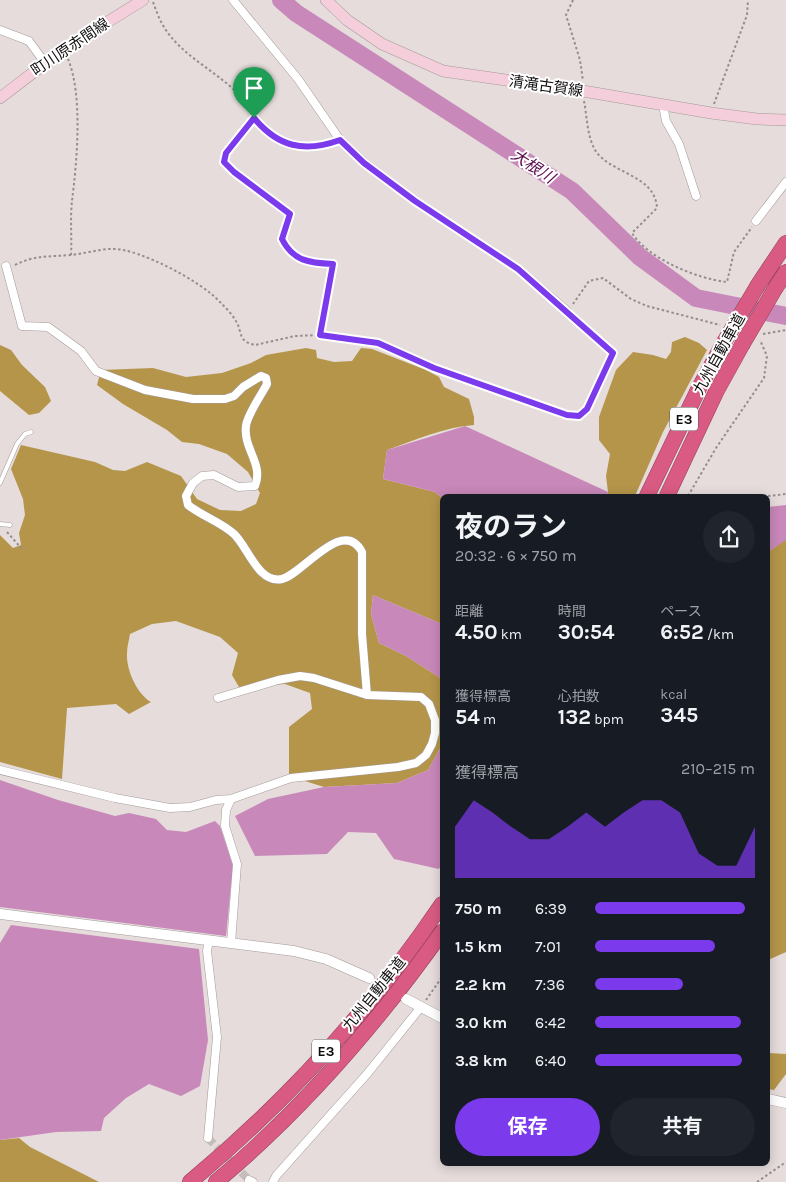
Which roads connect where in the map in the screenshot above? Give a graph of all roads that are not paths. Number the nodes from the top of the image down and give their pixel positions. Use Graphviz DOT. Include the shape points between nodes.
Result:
graph roads {
  1 [pos="143,0"];
  2 [pos="233,0"];
  3 [pos="326,0"];
  4 [pos="0,30"];
  5 [pos="45,63"];
  6 [pos="0,98"];
  7 [pos="663,104"];
  8 [pos="786,120"];
  9 [pos="786,182"];
  10 [pos="696,196"];
  11 [pos="756,221"];
  12 [pos="786,243"];
  13 [pos="6,266"];
  14 [pos="786,272"];
  15 [pos="567,311"];
  16 [pos="31,432"];
  17 [pos="0,484"];
  18 [pos="648,494"];
  19 [pos="668,494"];
  20 [pos="1,525"];
  21 [pos="10,525"];
  22 [pos="367,695"];
  23 [pos="218,698"];
  24 [pos="0,770"];
  25 [pos="231,799"];
  26 [pos="440,907"];
  27 [pos="0,914"];
  28 [pos="440,935"];
  29 [pos="209,940"];
  30 [pos="231,943"];
  31 [pos="369,978"];
  32 [pos="406,999"];
  33 [pos="421,1007"];
  34 [pos="440,1017"];
  35 [pos="770,1100"];
  36 [pos="786,1103"];
  37 [pos="208,1138"];
  38 [pos="190,1182"];
  39 [pos="216,1182"];
  40 [pos="273,1182"];
  1 -- 5 [label="main road, 町川原赤間線"];
  2 -- 15 [label="street" via="298,78 340,140 364,163 518,269"];
  3 -- 7 [label="main road, 清滝古賀線" via="382,44 442,72"];
  4 -- 5 [label="street" via="28,41"];
  5 -- 6 [label="main road, 町川原赤間線"];
  7 -- 8 [label="main road, 清滝古賀線" via="757,119"];
  7 -- 10 [label="street" via="666,121 680,144"];
  9 -- 11 [label="street"];
  12 -- 18 [label="highway, 九州自動車道 / E3, bridge" via="723,344"];
  13 -- 22 [label="street" via="22,326 48,327 81,351 96,371 145,390 193,399 225,399 261,376 266,378 267,384 246,424 246,444 257,465 255,486 238,487 214,474 202,476 193,483 186,496 188,505 235,534 262,572 271,578 281,580 338,542 353,541 359,545 362,552 362,634"];
  14 -- 19 [label="highway, 九州自動車道 / E3, bridge" via="716,392"];
  16 -- 17 [label="lane" via="17,444"];
  20 -- 21 [label="lane"];
  22 -- 23 [label="street" via="331,682 300,676"];
  22 -- 25 [label="street" via="420,697 429,704 435,720 435,733 426,755 416,763 398,767 291,778"];
  24 -- 25 [label="street" via="170,808"];
  25 -- 30 [label="street" via="224,826 237,864"];
  26 -- 38 [label="highway, 九州自動車道 / E3" via="340,1036 284,1096"];
  27 -- 29 [label="street"];
  28 -- 39 [label="highway, 九州自動車道 / E3" via="350,1048 292,1110"];
  29 -- 30 [label="street"];
  29 -- 37 [label="street" via="207,951 217,1037"];
  30 -- 31 [label="street" via="326,959"];
  32 -- 33 [label="street"];
  33 -- 34 [label="street"];
  33 -- 40 [label="street"];
  35 -- 36 [label="street"];
}
